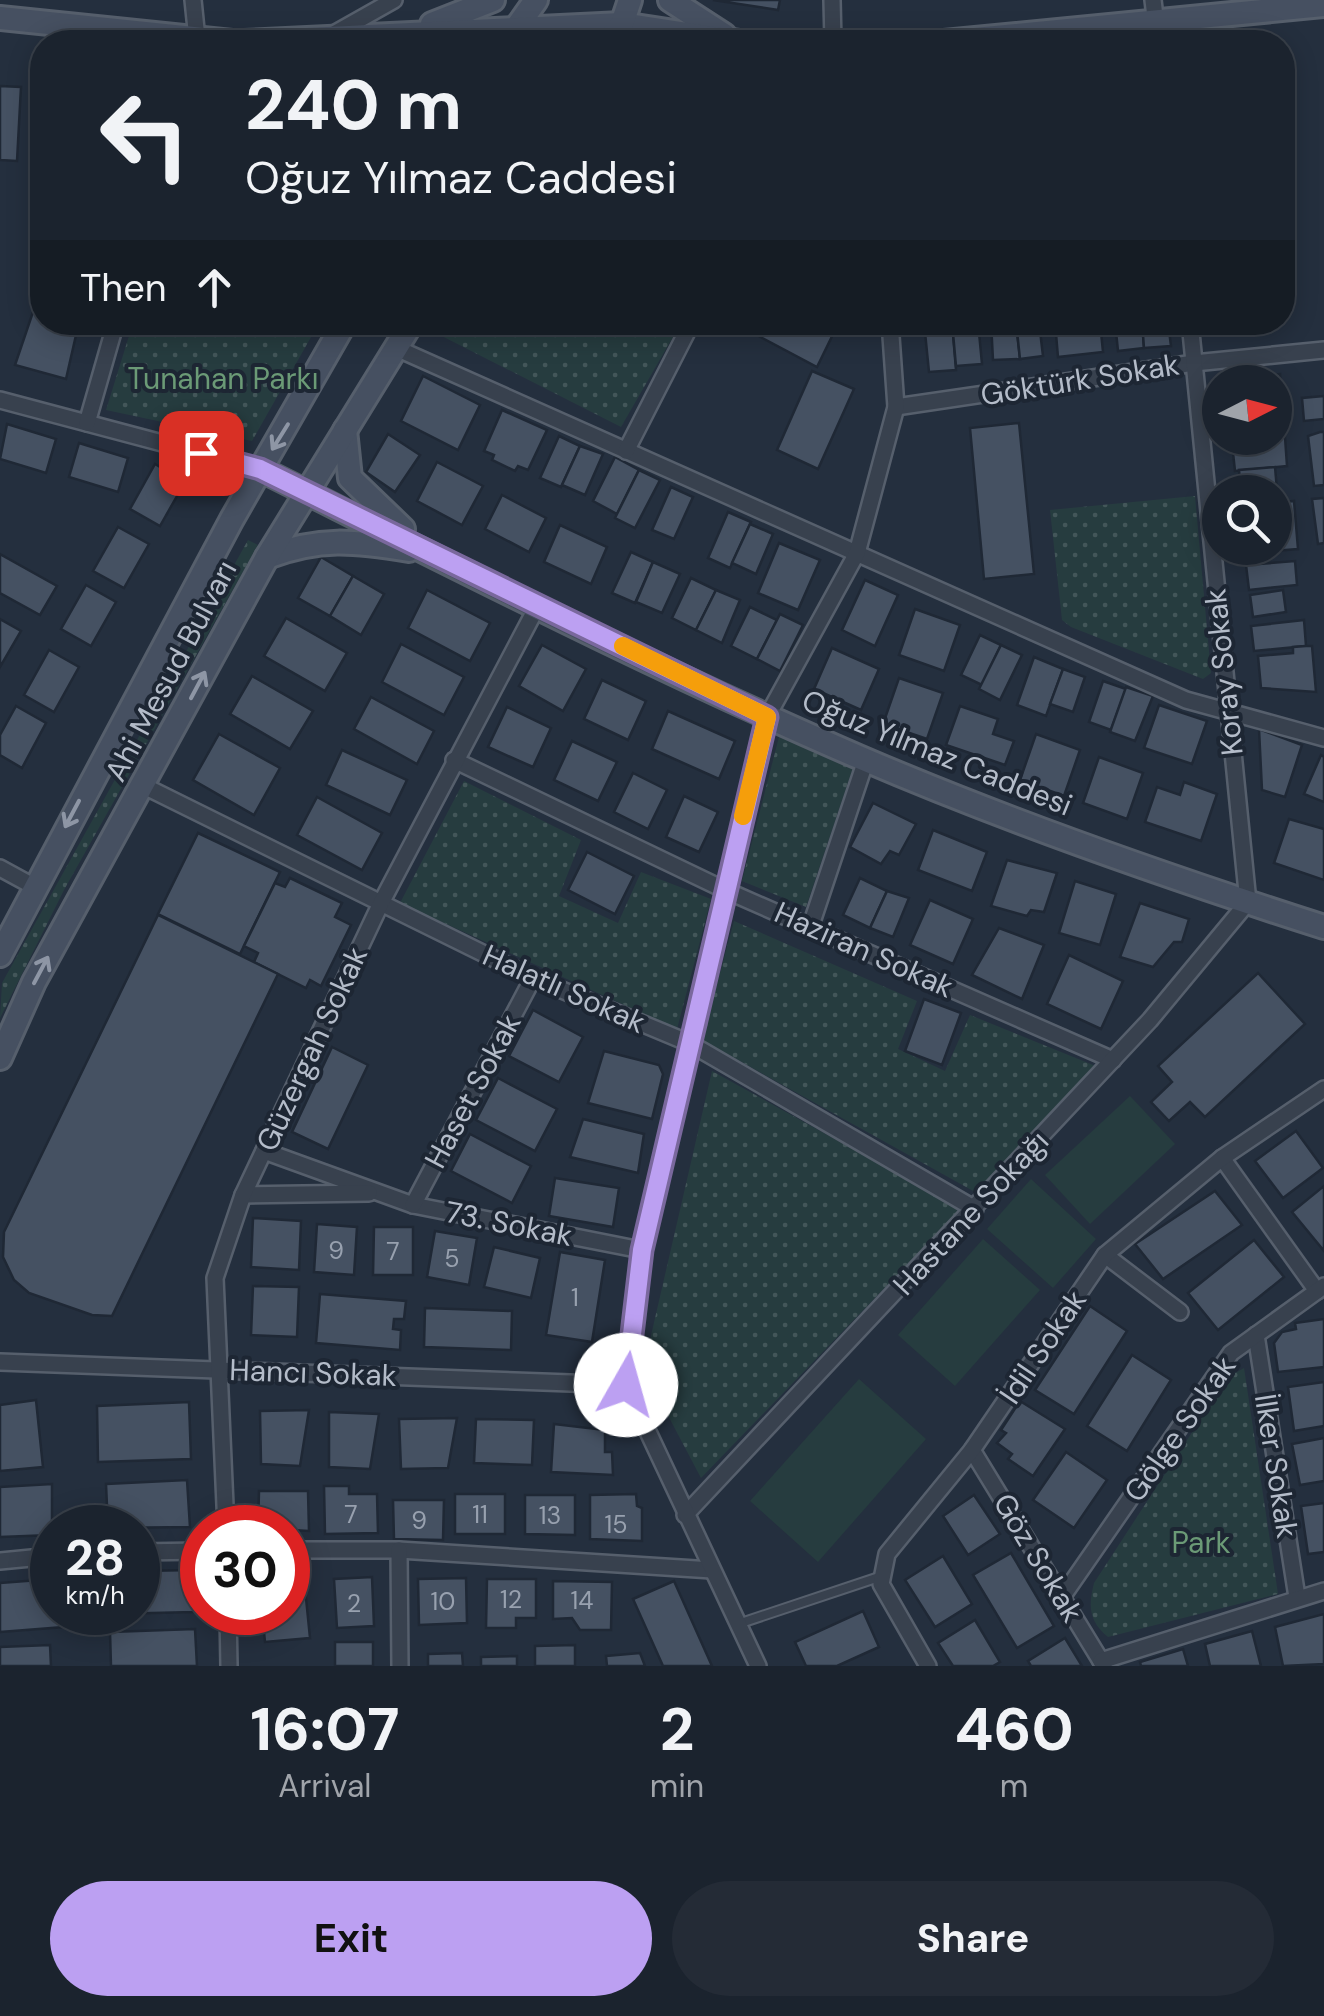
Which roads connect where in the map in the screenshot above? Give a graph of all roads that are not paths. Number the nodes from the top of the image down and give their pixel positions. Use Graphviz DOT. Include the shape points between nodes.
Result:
graph roads {
  1 [pos="193,0"];
  2 [pos="394,0"];
  3 [pos="493,0"];
  4 [pos="536,0"];
  5 [pos="630,0"];
  6 [pos="670,0"];
  7 [pos="832,0"];
  8 [pos="1324,4"];
  9 [pos="0,18"];
  10 [pos="1156,21"];
  11 [pos="98,30"];
  12 [pos="195,30"];
  13 [pos="342,30"];
  14 [pos="406,30"];
  15 [pos="516,30"];
  16 [pos="615,30"];
  17 [pos="719,30"];
  18 [pos="833,30"];
  19 [pos="1065,30"];
  20 [pos="112,335"];
  21 [pos="338,335"];
  22 [pos="404,335"];
  23 [pos="685,335"];
  24 [pos="891,335"];
  25 [pos="1191,335"];
  26 [pos="396,348"];
  27 [pos="1324,350"];
  28 [pos="1194,362"];
  29 [pos="0,400"];
  30 [pos="896,407"];
  31 [pos="87,423"];
  32 [pos="345,430"];
  33 [pos="626,451"];
  34 [pos="260,469"];
  35 [pos="306,492"];
  36 [pos="432,554"];
  37 [pos="857,554"];
  38 [pos="267,557"];
  39 [pos="538,605"];
  40 [pos="1228,712"];
  41 [pos="767,717"];
  42 [pos="1324,738"];
  43 [pos="454,760"];
  44 [pos="866,760"];
  45 [pos="144,786"];
  46 [pos="0,868"];
  47 [pos="34,886"];
  48 [pos="726,890"];
  49 [pos="1248,902"];
  50 [pos="381,903"];
  51 [pos="811,925"];
  52 [pos="1324,927"];
  53 [pos="0,956"];
  54 [pos="532,978"];
  55 [pos="689,1044"];
  56 [pos="0,1058"];
  57 [pos="1113,1060"];
  58 [pos="1324,1089"];
  59 [pos="264,1151"];
  60 [pos="1222,1158"];
  61 [pos="378,1193"];
  62 [pos="244,1195"];
  63 [pos="413,1205"];
  64 [pos="975,1209"];
  65 [pos="642,1250"];
  66 [pos="1105,1255"];
  67 [pos="1320,1289"];
  68 [pos="1180,1312"];
  69 [pos="1256,1335"];
  70 [pos="0,1362"];
  71 [pos="222,1369"];
  72 [pos="626,1385"];
  73 [pos="972,1450"];
  74 [pos="225,1505"];
  75 [pos="685,1515"];
  76 [pos="310,1550"];
  77 [pos="399,1550"];
  78 [pos="30,1558"];
  79 [pos="0,1560"];
  80 [pos="712,1570"];
  81 [pos="880,1577"];
  82 [pos="1324,1591"];
  83 [pos="1062,1598"];
  84 [pos="1297,1598"];
  85 [pos="738,1624"];
  86 [pos="228,1635"];
  87 [pos="1102,1663"];
  88 [pos="229,1666"];
  89 [pos="400,1666"];
  90 [pos="758,1666"];
  91 [pos="928,1666"];
  1 -- 12 [label="street"];
  2 -- 13 [label="street"];
  3 -- 14 [label="main road" via="448,21"];
  4 -- 15 [label="main road"];
  5 -- 16 [label="main road"];
  6 -- 17 [label="main road"];
  7 -- 18 [label="street"];
  8 -- 10 [label="main road"];
  9 -- 11 [label="main road"];
  10 -- 19 [label="main road"];
  20 -- 31 [label="street"];
  21 -- 34 [label="main road, Ahi Mesud Bulvarı, one-way"];
  22 -- 26 [label="main road, Ahi Mesud Bulvarı"];
  23 -- 33 [label="street"];
  24 -- 30 [label="street"];
  25 -- 28 [label="street, Koray Sokak"];
  26 -- 32 [label="main road, Ahi Mesud Bulvarı"];
  26 -- 33 [label="street"];
  27 -- 28 [label="street, Göktürk Sokak"];
  28 -- 30 [label="street, Göktürk Sokak"];
  28 -- 40 [label="street, Koray Sokak"];
  29 -- 31 [label="street"];
  30 -- 37 [label="street"];
  31 -- 34 [label="street"];
  32 -- 35 [label="main road, Ahi Mesud Bulvarı"];
  32 -- 36 [label="main road" via="350,478"];
  33 -- 37 [label="street"];
  34 -- 35 [label="main road"];
  34 -- 47 [label="main road, Ahi Mesud Bulvarı, one-way"];
  35 -- 36 [label="main road"];
  35 -- 38 [label="main road, Ahi Mesud Bulvarı"];
  36 -- 38 [label="main road" via="355,541 306,543"];
  36 -- 39 [label="main road, Oğuz Yılmaz Caddesi"];
  37 -- 40 [label="street" via="1186,700"];
  37 -- 41 [label="street"];
  45 -- 38 [label="main road, Ahi Mesud Bulvarı, one-way"];
  39 -- 41 [label="main road, Oğuz Yılmaz Caddesi"];
  39 -- 43 [label="street, Güzergah Sokak"];
  40 -- 42 [label="street"];
  40 -- 49 [label="street, Koray Sokak"];
  41 -- 44 [label="main road, Oğuz Yılmaz Caddesi"];
  41 -- 48 [label="street"];
  43 -- 48 [label="street, Haziran Sokak"];
  43 -- 50 [label="street, Güzergah Sokak"];
  44 -- 49 [label="main road, Oğuz Yılmaz Caddesi"];
  44 -- 51 [label="street"];
  45 -- 50 [label="street, Halatlı Sokak"];
  56 -- 45 [label="main road, Ahi Mesud Bulvarı, one-way" via="34,982"];
  46 -- 47 [label="street"];
  47 -- 53 [label="main road, Ahi Mesud Bulvarı"];
  48 -- 51 [label="street, Haziran Sokak"];
  48 -- 55 [label="street"];
  49 -- 52 [label="main road, Oğuz Yılmaz Caddesi"];
  49 -- 57 [label="street, Hastane Sokağı"];
  50 -- 54 [label="street, Halatlı Sokak"];
  50 -- 59 [label="street, Güzergah Sokak"];
  51 -- 57 [label="street, Haziran Sokak"];
  54 -- 55 [label="street, Halatlı Sokak"];
  54 -- 63 [label="street, Haset Sokak"];
  55 -- 64 [label="street, Halatlı Sokak"];
  55 -- 65 [label="street"];
  57 -- 64 [label="street, Hastane Sokağı"];
  58 -- 60 [label="street, İdil Sokak"];
  59 -- 61 [label="street, 73. Sokak"];
  59 -- 62 [label="street, Güzergah Sokak"];
  60 -- 66 [label="street, İdil Sokak"];
  60 -- 67 [label="street"];
  61 -- 62 [label="street, 73. Sokak"];
  61 -- 63 [label="street, 73. Sokak"];
  62 -- 71 [label="street, Güzergah Sokak" via="216,1278"];
  63 -- 65 [label="street, 73. Sokak"];
  64 -- 75 [label="street, Hastane Sokağı"];
  65 -- 72 [label="street"];
  66 -- 68 [label="street"];
  66 -- 73 [label="street, İdil Sokak"];
  67 -- 69 [label="street, Gölge Sokak"];
  69 -- 83 [label="street, Gölge Sokak" via="1231,1353"];
  69 -- 84 [label="street, İlker Sokak"];
  70 -- 71 [label="street, Hancı Sokak"];
  71 -- 72 [label="street, Hancı Sokak"];
  71 -- 74 [label="street, Güzergah Sokak"];
  72 -- 75 [label="street"];
  73 -- 81 [label="street, İdil Sokak" via="887,1554"];
  73 -- 83 [label="street, Göz Sokak"];
  75 -- 80 [label="street"];
  76 -- 77 [label="street"];
  77 -- 80 [label="street"];
  77 -- 89 [label="street"];
  78 -- 79 [label="street"];
  80 -- 85 [label="street"];
  81 -- 85 [label="lane"];
  81 -- 91 [label="street"];
  82 -- 84 [label="street"];
  83 -- 87 [label="street, Göz Sokak"];
  84 -- 87 [label="street"];
  85 -- 90 [label="street"];
  86 -- 88 [label="street"];
}
